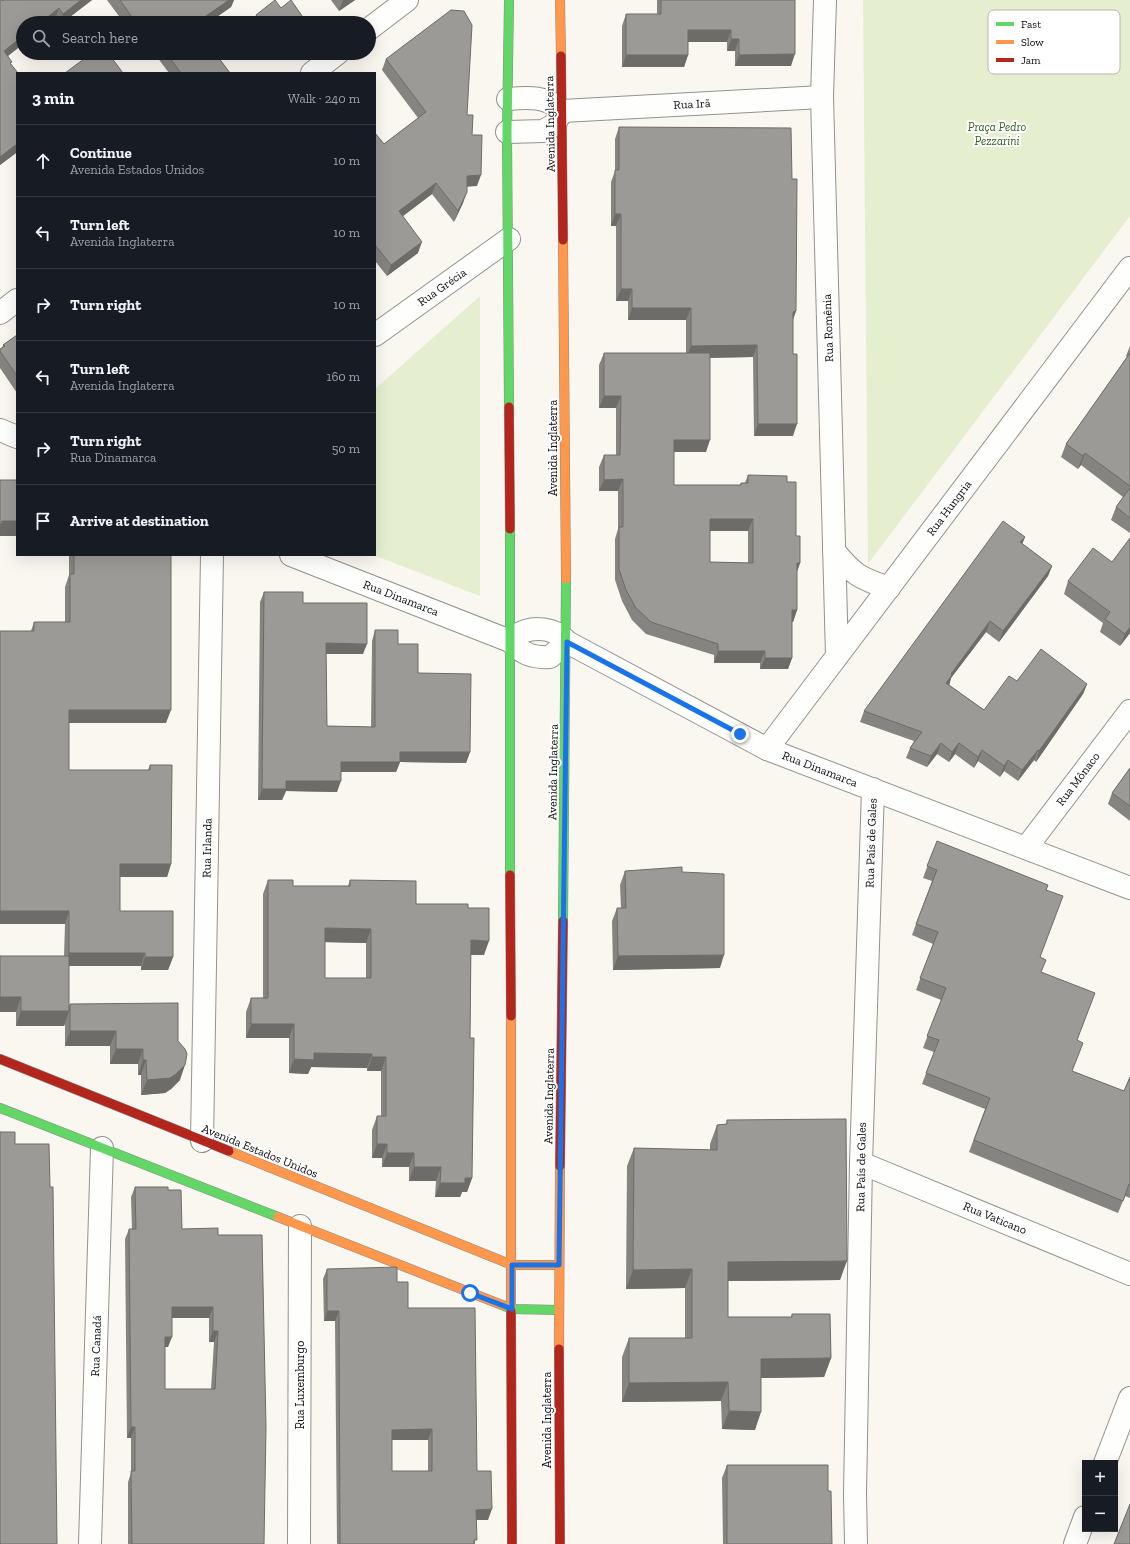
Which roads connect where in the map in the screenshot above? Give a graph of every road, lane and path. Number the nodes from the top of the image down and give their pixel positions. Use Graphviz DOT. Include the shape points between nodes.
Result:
graph roads {
  1 [pos="407,0"];
  2 [pos="509,0"];
  3 [pos="560,0"];
  4 [pos="825,0"];
  5 [pos="376,24"];
  6 [pos="329,60"];
  7 [pos="313,72"];
  8 [pos="822,97"];
  9 [pos="508,99"];
  10 [pos="562,111"];
  11 [pos="507,132"];
  12 [pos="509,239"];
  13 [pos="1130,268"];
  14 [pos="16,301"];
  15 [pos="0,313"];
  16 [pos="376,334"];
  17 [pos="0,430"];
  18 [pos="16,437"];
  19 [pos="834,551"];
  20 [pos="212,556"];
  21 [pos="294,556"];
  22 [pos="889,588"];
  23 [pos="510,641"];
  24 [pos="567,642"];
  25 [pos="837,656"];
  26 [pos="1130,711"];
  27 [pos="767,749"];
  28 [pos="872,789"];
  29 [pos="1026,848"];
  30 [pos="1130,888"];
  31 [pos="0,1059"];
  32 [pos="0,1108"];
  33 [pos="202,1140"];
  34 [pos="102,1148"];
  35 [pos="861,1163"];
  36 [pos="300,1226"];
  37 [pos="512,1265"];
  38 [pos="559,1265"];
  39 [pos="1130,1274"];
  40 [pos="512,1309"];
  41 [pos="559,1310"];
  42 [pos="1130,1398"];
  43 [pos="1106,1460"];
  44 [pos="1082,1525"];
  45 [pos="90,1544"];
  46 [pos="299,1544"];
  47 [pos="512,1544"];
  48 [pos="560,1544"];
  49 [pos="856,1544"];
  50 [pos="1075,1544"];
  1 -- 5 [label="street"];
  2 -- 9 [label="main road"];
  3 -- 10 [label="main road, Avenida Inglaterra"];
  4 -- 8 [label="street, Rua Romênia"];
  6 -- 7 [label="street"];
  8 -- 10 [label="street, Rua Irã"];
  8 -- 19 [label="street, Rua Romênia"];
  9 -- 10 [label="street" via="530,97 555,104"];
  9 -- 11 [label="main road"];
  10 -- 11 [label="street" via="554,125 543,131"];
  10 -- 24 [label="main road, Avenida Inglaterra"];
  11 -- 12 [label="main road"];
  12 -- 16 [label="street, Rua Grécia"];
  12 -- 23 [label="main road"];
  13 -- 22 [label="street, Rua Hungria"];
  14 -- 15 [label="street"];
  17 -- 18 [label="street"];
  19 -- 22 [label="street" via="851,571 866,581"];
  19 -- 25 [label="street, Rua Romênia"];
  20 -- 33 [label="street, Rua Irlanda"];
  21 -- 23 [label="street, Rua Dinamarca"];
  22 -- 25 [label="street, Rua Hungria"];
  23 -- 24 [label="street, Rua Dinamarca" via="517,633 539,630 553,631"];
  23 -- 37 [label="main road"];
  24 -- 27 [label="street, Rua Dinamarca"];
  24 -- 38 [label="main road, Avenida Inglaterra"];
  25 -- 27 [label="street, Rua Hungria"];
  26 -- 29 [label="street, Rua Mônaco"];
  27 -- 28 [label="street, Rua Dinamarca"];
  28 -- 29 [label="street, Rua Dinamarca"];
  28 -- 35 [label="street, Rua País de Gales"];
  29 -- 30 [label="street, Rua Dinamarca"];
  31 -- 33 [label="main road, Avenida Estados Unidos"];
  32 -- 34 [label="main road"];
  33 -- 37 [label="main road, Avenida Estados Unidos"];
  34 -- 36 [label="main road"];
  34 -- 45 [label="street, Rua Canadá"];
  35 -- 39 [label="street, Rua Vaticano"];
  35 -- 49 [label="street, Rua País de Gales"];
  36 -- 40 [label="main road"];
  36 -- 46 [label="street, Rua Luxemburgo"];
  37 -- 38 [label="main road"];
  37 -- 40 [label="main road"];
  38 -- 41 [label="main road, Avenida Inglaterra"];
  40 -- 41 [label="main road"];
  40 -- 47 [label="main road"];
  41 -- 48 [label="main road, Avenida Inglaterra"];
  42 -- 43 [label="street"];
  44 -- 50 [label="street"];
}
